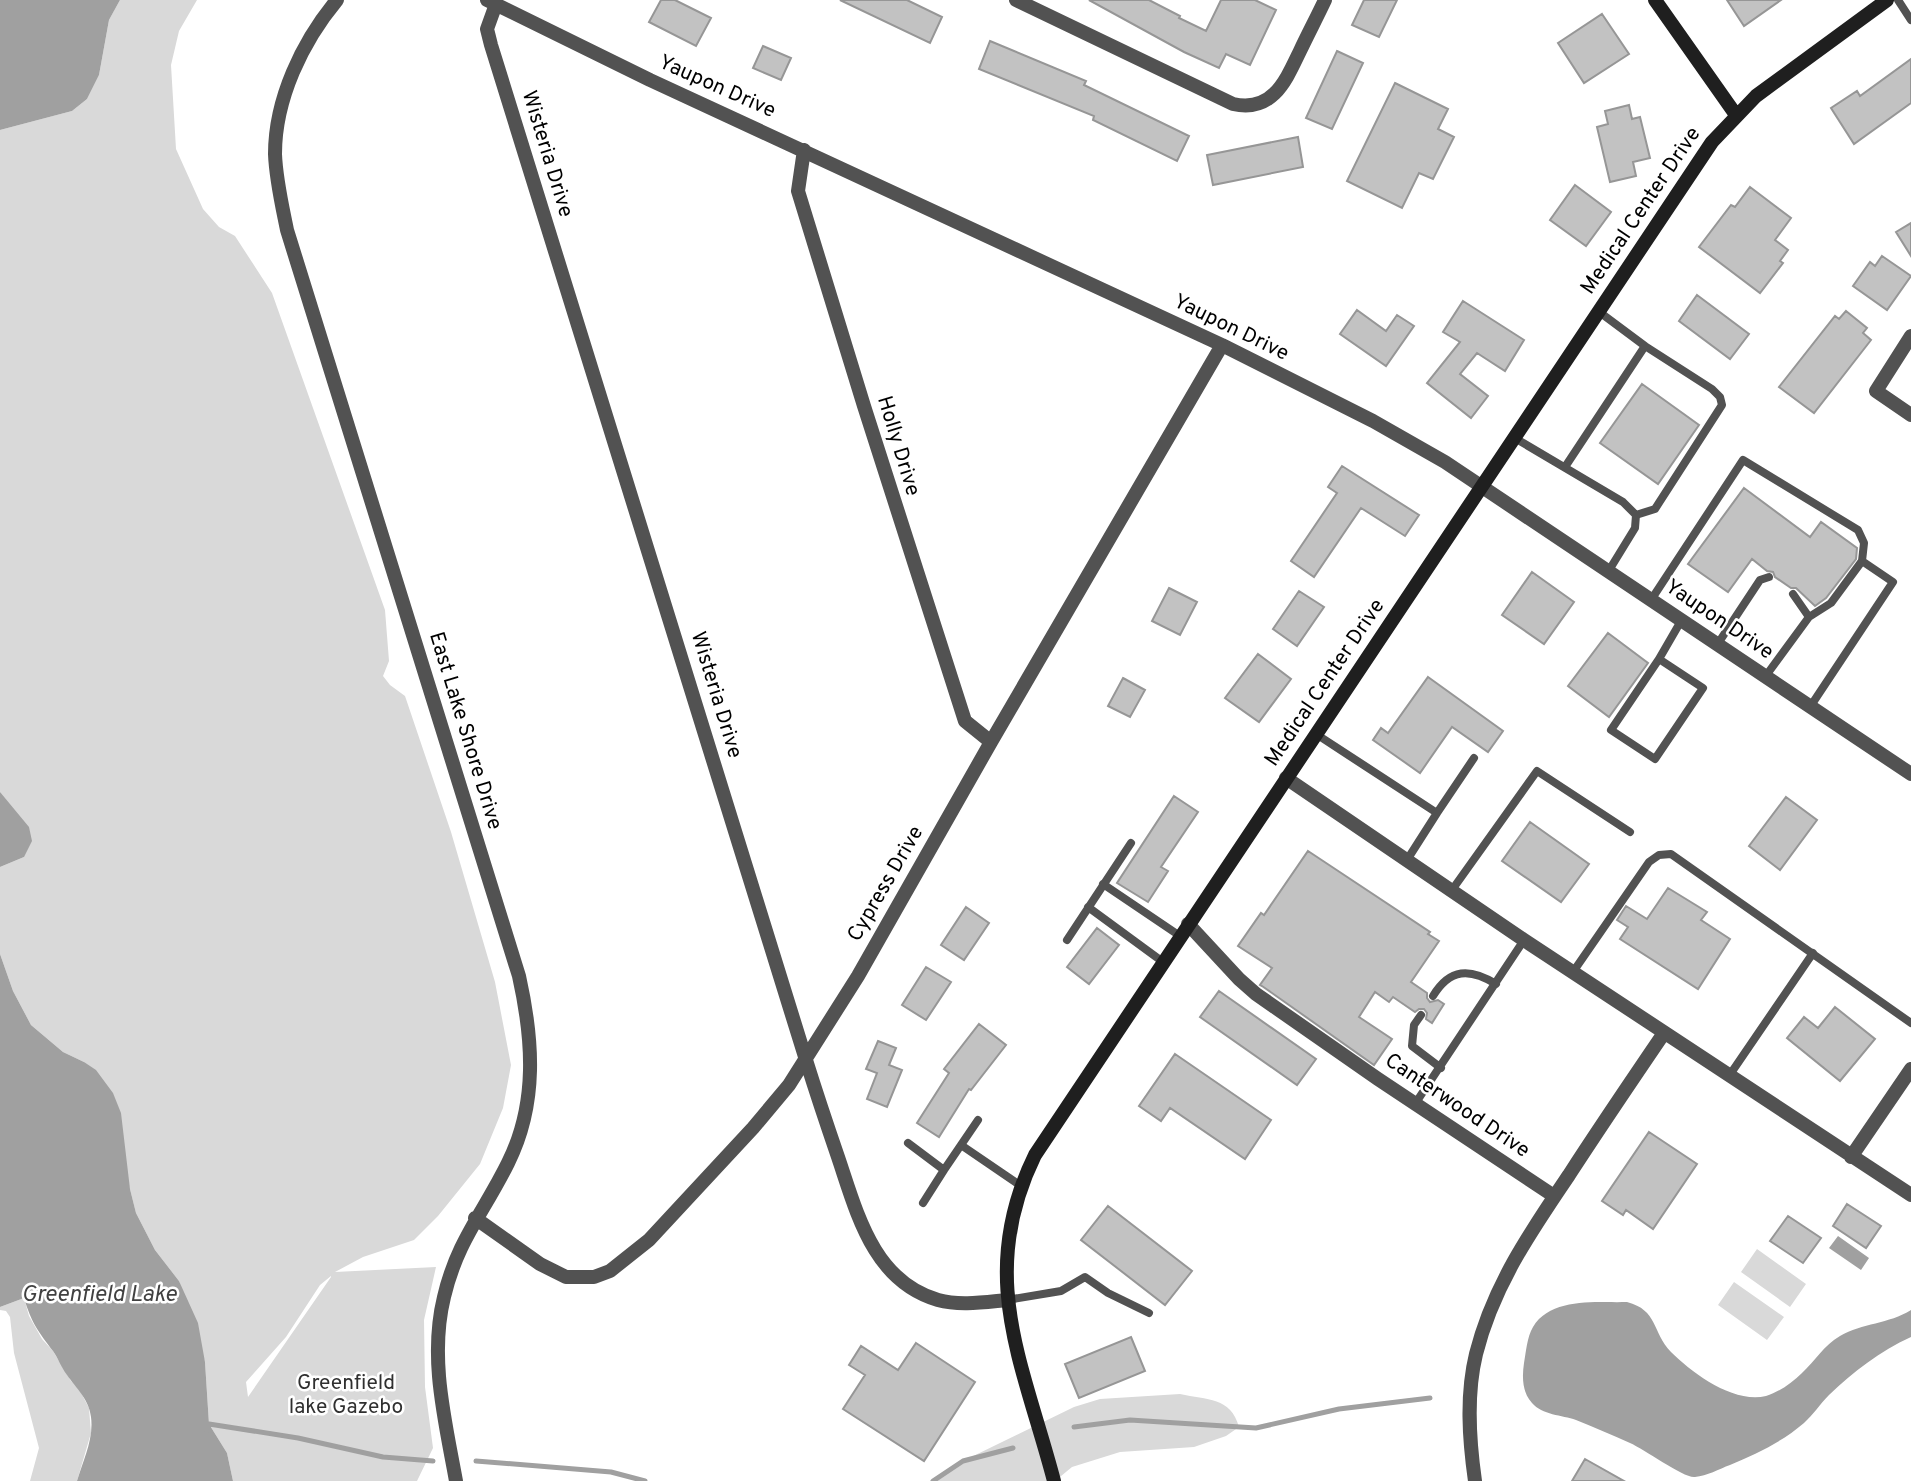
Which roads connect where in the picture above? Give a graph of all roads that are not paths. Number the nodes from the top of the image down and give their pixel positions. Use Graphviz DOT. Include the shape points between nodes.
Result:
graph roads {
  1 [pos="337,0"];
  2 [pos="1016,0"];
  3 [pos="1325,0"];
  4 [pos="1655,0"];
  5 [pos="1887,0"];
  6 [pos="1898,0"];
  7 [pos="491,2"];
  8 [pos="1911,20"];
  9 [pos="1736,115"];
  10 [pos="804,150"];
  11 [pos="1598,311"];
  12 [pos="1911,337"];
  13 [pos="1222,345"];
  14 [pos="1645,346"];
  15 [pos="1911,415"];
  16 [pos="1513,437"];
  17 [pos="1565,467"];
  18 [pos="1480,486"];
  19 [pos="1636,515"];
  20 [pos="1862,561"];
  21 [pos="1608,572"];
  22 [pos="1769,577"];
  23 [pos="1793,594"];
  24 [pos="1651,600"];
  25 [pos="1809,617"];
  26 [pos="1681,621"];
  27 [pos="1717,645"];
  28 [pos="1659,659"];
  29 [pos="1765,677"];
  30 [pos="1810,707"];
  31 [pos="1316,734"];
  32 [pos="991,742"];
  33 [pos="1474,758"];
  34 [pos="1911,774"];
  35 [pos="1286,778"];
  36 [pos="1437,813"];
  37 [pos="1630,832"];
  38 [pos="1131,842"];
  39 [pos="1407,860"];
  40 [pos="1103,884"];
  41 [pos="1452,890"];
  42 [pos="1088,907"];
  43 [pos="1184,930"];
  44 [pos="1067,940"];
  45 [pos="1524,940"];
  46 [pos="1813,953"];
  47 [pos="1163,962"];
  48 [pos="1573,972"];
  49 [pos="1496,984"];
  50 [pos="1433,996"];
  51 [pos="1421,1015"];
  52 [pos="1911,1023"];
  53 [pos="1664,1033"];
  54 [pos="806,1060"];
  55 [pos="1441,1068"];
  56 [pos="1911,1069"];
  57 [pos="1729,1076"];
  58 [pos="1415,1104"];
  59 [pos="978,1120"];
  60 [pos="908,1143"];
  61 [pos="961,1145"];
  62 [pos="1851,1157"];
  63 [pos="944,1170"];
  64 [pos="1021,1186"];
  65 [pos="1911,1194"];
  66 [pos="1554,1196"];
  67 [pos="923,1203"];
  68 [pos="475,1218"];
  69 [pos="1007,1300"];
  70 [pos="1149,1313"];
  71 [pos="456,1481"];
  72 [pos="1054,1481"];
  73 [pos="1475,1481"];
  1 -- 68 [label="street, East Lake Shore Drive" via="310,38 288,86 276,139 278,185 287,230 527,1011 531,1076 521,1134"];
  2 -- 3 [label="street" via="1242,106 1262,103 1279,90"];
  4 -- 9 [label="street"];
  5 -- 9 [label="street, Medical Center Drive"];
  6 -- 8 [label="lane"];
  7 -- 10 [label="street, Yaupon Drive"];
  7 -- 54 [label="street, Wisteria Drive" via="487,29 491,45"];
  9 -- 11 [label="street, Medical Center Drive" via="1712,142"];
  10 -- 13 [label="street, Yaupon Drive"];
  10 -- 32 [label="street, Holly Drive" via="798,191 863,406 965,720"];
  11 -- 14 [label="lane"];
  11 -- 16 [label="street, Medical Center Drive"];
  12 -- 15 [label="street" via="1876,391"];
  13 -- 18 [label="street, Yaupon Drive" via="1373,421"];
  13 -- 32 [label="street, Cypress Drive"];
  14 -- 17 [label="lane"];
  14 -- 19 [label="lane" via="1712,389 1722,405 1655,509"];
  16 -- 17 [label="lane"];
  16 -- 18 [label="street, Medical Center Drive"];
  17 -- 19 [label="lane"];
  18 -- 21 [label="street, Yaupon Drive"];
  18 -- 31 [label="street, Medical Center Drive"];
  19 -- 21 [label="lane" via="1635,528"];
  20 -- 24 [label="lane" via="1864,543 1858,530 1743,460"];
  20 -- 25 [label="lane" via="1831,603"];
  20 -- 30 [label="lane" via="1893,582"];
  21 -- 24 [label="street, Yaupon Drive"];
  22 -- 27 [label="lane" via="1760,580"];
  23 -- 25 [label="lane"];
  24 -- 26 [label="street, Yaupon Drive"];
  25 -- 29 [label="lane"];
  26 -- 27 [label="street, Yaupon Drive"];
  26 -- 28 [label="lane"];
  27 -- 29 [label="street, Yaupon Drive"];
  28 -- 28 [label="lane" via="1703,688 1655,759 1611,730"];
  29 -- 30 [label="street, Yaupon Drive"];
  30 -- 34 [label="street, Yaupon Drive"];
  31 -- 35 [label="street, Medical Center Drive"];
  31 -- 36 [label="lane"];
  32 -- 54 [label="street, Cypress Drive"];
  33 -- 36 [label="lane"];
  35 -- 39 [label="street"];
  35 -- 43 [label="street, Medical Center Drive"];
  36 -- 39 [label="lane"];
  37 -- 41 [label="lane" via="1537,771"];
  38 -- 40 [label="lane"];
  39 -- 41 [label="street"];
  40 -- 42 [label="lane"];
  40 -- 43 [label="lane"];
  41 -- 45 [label="street"];
  42 -- 44 [label="lane"];
  42 -- 47 [label="lane"];
  43 -- 47 [label="street, Medical Center Drive"];
  43 -- 58 [label="street, Canterwood Drive" via="1256,994"];
  45 -- 48 [label="street"];
  45 -- 49 [label="lane"];
  46 -- 48 [label="lane" via="1671,854 1649,862"];
  46 -- 52 [label="lane"];
  46 -- 57 [label="lane"];
  47 -- 64 [label="street, Medical Center Drive" via="1042,1142"];
  48 -- 53 [label="street"];
  49 -- 50 [label="lane" via="1479,973 1453,974"];
  49 -- 55 [label="lane"];
  51 -- 55 [label="lane" via="1414,1025 1412,1046"];
  53 -- 57 [label="street"];
  53 -- 66 [label="street"];
  54 -- 68 [label="street, Cypress Drive" via="753,1128 649,1240 610,1271 594,1277 566,1277"];
  54 -- 69 [label="street, Wisteria Drive" via="857,1213 882,1260 909,1286 940,1300"];
  55 -- 58 [label="lane"];
  56 -- 62 [label="street"];
  57 -- 62 [label="street"];
  58 -- 66 [label="street, Canterwood Drive"];
  59 -- 61 [label="lane"];
  60 -- 63 [label="lane"];
  61 -- 63 [label="lane"];
  61 -- 64 [label="lane"];
  62 -- 65 [label="street"];
  63 -- 67 [label="lane"];
  64 -- 69 [label="street, Medical Center Drive" via="1009,1230"];
  66 -- 73 [label="street" via="1507,1271 1476,1355 1469,1415"];
  68 -- 71 [label="street, East Lake Shore Drive" via="456,1254 439,1317 440,1385"];
  69 -- 70 [label="lane" via="1061,1291 1085,1277"];
  69 -- 72 [label="street, Medical Center Drive"];
}
